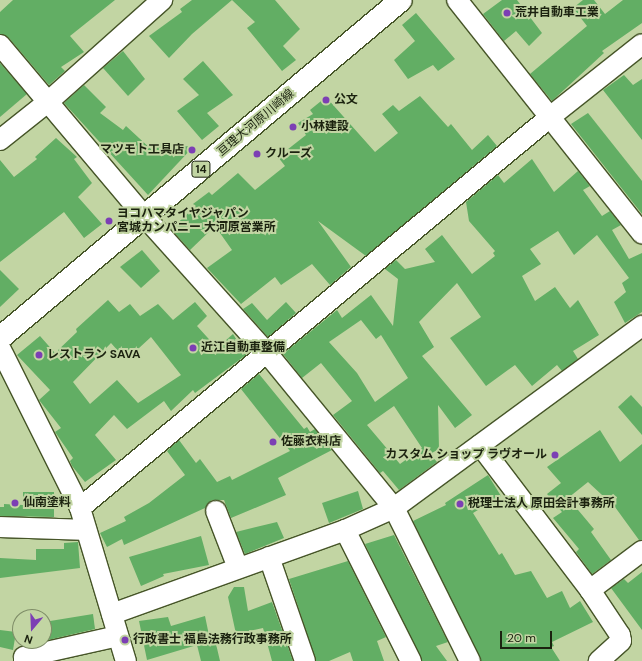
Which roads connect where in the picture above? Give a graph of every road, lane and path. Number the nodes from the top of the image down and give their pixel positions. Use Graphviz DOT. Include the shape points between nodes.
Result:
graph roads {
  1 [pos="162,0"];
  2 [pos="401,0"];
  3 [pos="457,0"];
  4 [pos="642,44"];
  5 [pos="0,45"];
  6 [pos="49,101"];
  7 [pos="550,117"];
  8 [pos="0,140"];
  9 [pos="145,217"];
  10 [pos="642,233"];
  11 [pos="642,326"];
  12 [pos="0,338"];
  13 [pos="0,348"];
  14 [pos="267,353"];
  15 [pos="480,445"];
  16 [pos="80,508"];
  17 [pos="394,508"];
  18 [pos="216,512"];
  19 [pos="0,527"];
  20 [pos="86,530"];
  21 [pos="345,530"];
  22 [pos="642,551"];
  23 [pos="269,557"];
  24 [pos="238,568"];
  25 [pos="590,590"];
  26 [pos="112,614"];
  27 [pos="118,636"];
  28 [pos="24,661"];
  29 [pos="126,661"];
  30 [pos="305,661"];
  31 [pos="410,661"];
  32 [pos="470,661"];
  33 [pos="599,661"];
  1 -- 6 [label="street"];
  2 -- 9 [label="main road, 亘理大河原川崎線 / 14"];
  3 -- 7 [label="street"];
  4 -- 7 [label="street"];
  5 -- 6 [label="street"];
  6 -- 8 [label="street"];
  6 -- 9 [label="street"];
  7 -- 10 [label="street"];
  7 -- 14 [label="street"];
  9 -- 12 [label="main road, 亘理大河原川崎線 / 14"];
  9 -- 14 [label="street"];
  11 -- 15 [label="street"];
  13 -- 16 [label="street"];
  14 -- 16 [label="street"];
  14 -- 17 [label="street"];
  15 -- 17 [label="street"];
  15 -- 25 [label="street"];
  16 -- 20 [label="street"];
  17 -- 21 [label="street"];
  17 -- 32 [label="street"];
  18 -- 24 [label="street"];
  19 -- 20 [label="street"];
  20 -- 26 [label="street"];
  21 -- 23 [label="street"];
  21 -- 31 [label="street"];
  22 -- 25 [label="street"];
  23 -- 24 [label="street"];
  23 -- 30 [label="street"];
  24 -- 26 [label="street"];
  25 -- 33 [label="street" via="620,635 620,641"];
  26 -- 27 [label="street"];
  27 -- 28 [label="street" via="24,657"];
  27 -- 29 [label="street"];
}
